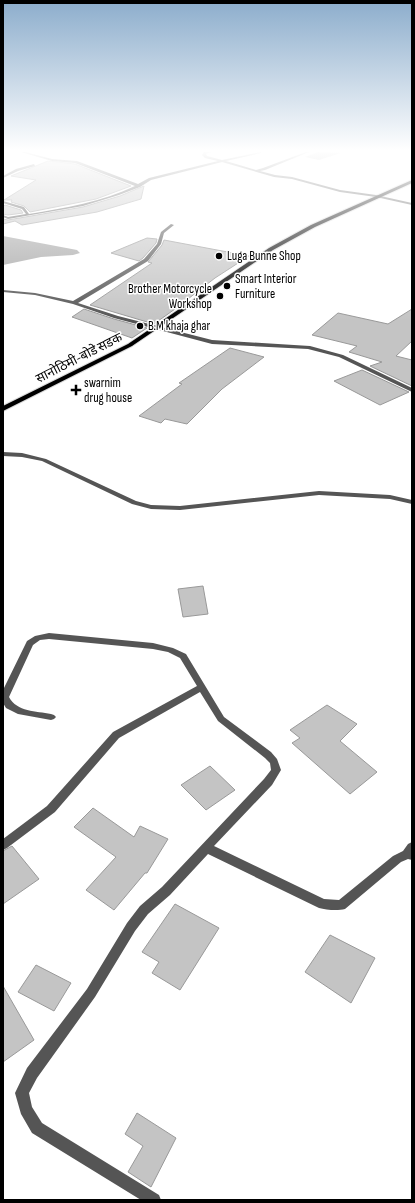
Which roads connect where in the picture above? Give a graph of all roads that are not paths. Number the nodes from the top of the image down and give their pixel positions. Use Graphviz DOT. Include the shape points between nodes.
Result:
graph roads {
  1 [pos="23,208"];
  2 [pos="66,208"];
  3 [pos="351,208"];
  4 [pos="28,215"];
  5 [pos="3,216"];
  6 [pos="172,225"];
  7 [pos="3,291"];
  8 [pos="74,303"];
  9 [pos="156,327"];
  10 [pos="412,390"];
  11 [pos="3,409"];
  12 [pos="3,454"];
  13 [pos="412,502"];
  14 [pos="201,688"];
  15 [pos="51,717"];
  16 [pos="3,845"];
  17 [pos="207,848"];
  18 [pos="410,852"];
  19 [pos="154,1200"];
  1 -- 4 [label="street"];
  2 -- 4 [label="street"];
  3 -- 9 [label="main road, सानोठिमी-बोडे सडक" via="271,249"];
  4 -- 5 [label="street" via="8,218"];
  6 -- 8 [label="street" via="162,233 159,244 146,260"];
  7 -- 8 [label="street" via="35,294"];
  8 -- 9 [label="street"];
  9 -- 10 [label="street" via="212,342 308,347 341,356"];
  9 -- 11 [label="main road, सानोठिमी-बोडे सडक" via="130,345"];
  12 -- 13 [label="street" via="44,460 134,502 151,507 180,508 319,493 390,497"];
  14 -- 15 [label="street" via="182,656 170,650 153,646 49,636 38,638 30,643 4,697 8,706 21,712"];
  14 -- 16 [label="street" via="116,735 51,809"];
  14 -- 17 [label="street" via="221,719 268,755 276,770"];
  17 -- 18 [label="street" via="323,904 341,905 397,859"];
  17 -- 19 [label="street" via="144,910 91,993 32,1073 22,1093 26,1109 37,1128"];
}
